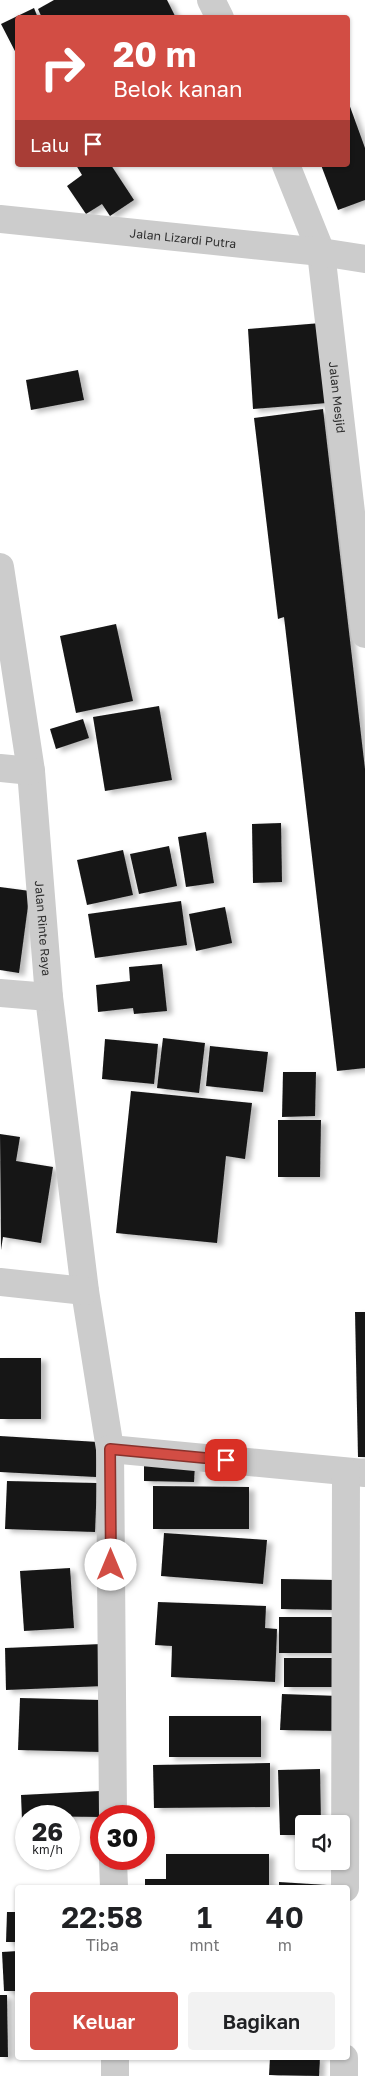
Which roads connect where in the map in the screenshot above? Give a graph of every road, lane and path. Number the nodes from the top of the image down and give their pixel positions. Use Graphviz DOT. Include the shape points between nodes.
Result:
graph roads {
  1 [pos="211,0"];
  2 [pos="218,15"];
  3 [pos="287,167"];
  4 [pos="0,219"];
  5 [pos="321,252"];
  6 [pos="365,259"];
  7 [pos="0,567"];
  8 [pos="365,634"];
  9 [pos="0,768"];
  10 [pos="31,771"];
  11 [pos="0,994"];
  12 [pos="49,997"];
  13 [pos="0,1282"];
  14 [pos="85,1291"];
  15 [pos="110,1449"];
  16 [pos="356,1473"];
  17 [pos="113,1805"];
  18 [pos="113,1870"];
  19 [pos="114,1885"];
  20 [pos="344,1885"];
  21 [pos="115,2060"];
  22 [pos="344,2060"];
  23 [pos="115,2076"];
  24 [pos="344,2076"];
  1 -- 2 [label="street"];
  3 -- 5 [label="street, Jalan Mesjid"];
  4 -- 5 [label="street, Jalan Lizardi Putra"];
  5 -- 6 [label="street, Jalan Lizardi Putra"];
  5 -- 8 [label="street, Jalan Mesjid"];
  7 -- 10 [label="street, Jalan Rinte Raya"];
  9 -- 10 [label="street"];
  10 -- 12 [label="street, Jalan Rinte Raya"];
  11 -- 12 [label="street"];
  12 -- 14 [label="street, Jalan Rinte Raya"];
  13 -- 14 [label="street"];
  14 -- 15 [label="street, Jalan Rinte Raya"];
  15 -- 16 [label="street"];
  15 -- 17 [label="street, Jalan Rinte Raya"];
  16 -- 20 [label="street"];
  18 -- 19 [label="street"];
  21 -- 23 [label="street"];
  22 -- 24 [label="street"];
}
